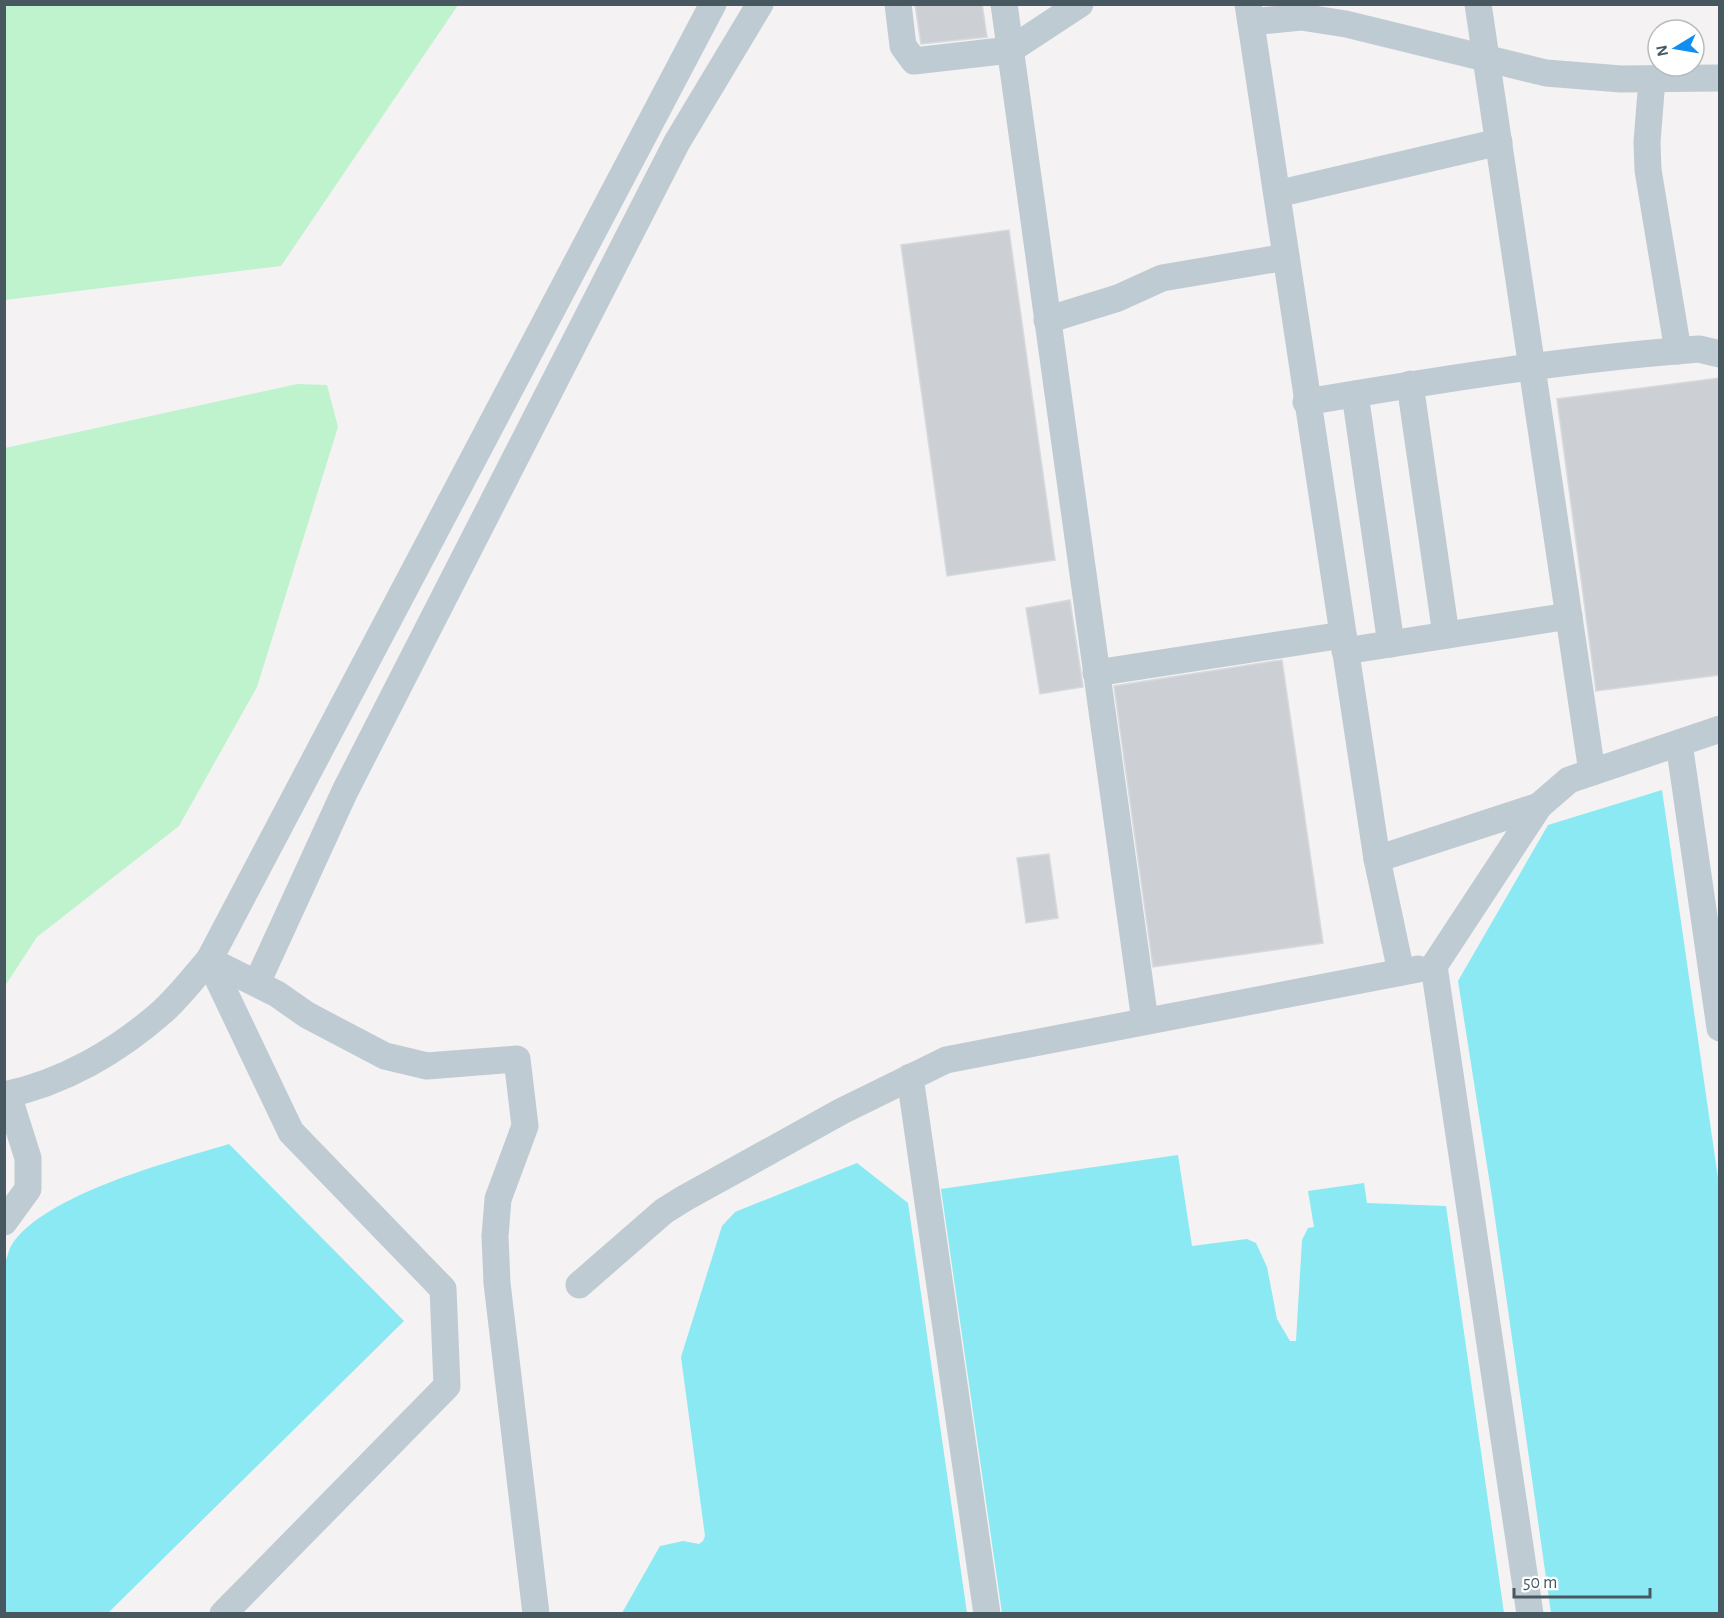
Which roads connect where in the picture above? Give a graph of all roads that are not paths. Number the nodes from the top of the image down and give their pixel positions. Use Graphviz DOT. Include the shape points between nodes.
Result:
graph roads {
  1 [pos="713,4"];
  2 [pos="760,4"];
  3 [pos="898,4"];
  4 [pos="1004,4"];
  5 [pos="1080,4"];
  6 [pos="1478,4"];
  7 [pos="1250,13"];
  8 [pos="1010,50"];
  9 [pos="1487,60"];
  10 [pos="1719,78"];
  11 [pos="1652,79"];
  12 [pos="1499,142"];
  13 [pos="1277,194"];
  14 [pos="1286,256"];
  15 [pos="1047,320"];
  16 [pos="1678,351"];
  17 [pos="1719,354"];
  18 [pos="1532,367"];
  19 [pos="1410,384"];
  20 [pos="1355,394"];
  21 [pos="1306,402"];
  22 [pos="1569,616"];
  23 [pos="1446,635"];
  24 [pos="1344,643"];
  25 [pos="1391,644"];
  26 [pos="1096,673"];
  27 [pos="1719,729"];
  28 [pos="1679,743"];
  29 [pos="1592,772"];
  30 [pos="1539,806"];
  31 [pos="1377,859"];
  32 [pos="209,960"];
  33 [pos="1434,966"];
  34 [pos="1401,972"];
  35 [pos="257,983"];
  36 [pos="1145,1021"];
  37 [pos="1719,1028"];
  38 [pos="910,1077"];
  39 [pos="6,1095"];
  40 [pos="4,1222"];
  41 [pos="579,1285"];
  42 [pos="223,1614"];
  43 [pos="536,1614"];
  44 [pos="987,1614"];
  45 [pos="1530,1614"];
  1 -- 32 [label="street"];
  2 -- 35 [label="street" via="677,142 345,791"];
  3 -- 8 [label="street" via="903,46 914,61"];
  4 -- 8 [label="street"];
  5 -- 8 [label="street"];
  6 -- 9 [label="street"];
  7 -- 9 [label="street" via="1346,24"];
  7 -- 13 [label="street"];
  8 -- 15 [label="street"];
  9 -- 11 [label="street" via="1546,73"];
  9 -- 12 [label="street"];
  10 -- 11 [label="street"];
  11 -- 16 [label="street" via="1648,170"];
  12 -- 13 [label="street"];
  12 -- 18 [label="street"];
  13 -- 14 [label="street"];
  14 -- 15 [label="street" via="1162,279 1118,298"];
  14 -- 21 [label="street"];
  15 -- 26 [label="street"];
  16 -- 17 [label="street" via="1699,349"];
  16 -- 18 [label="street"];
  18 -- 19 [label="street"];
  18 -- 22 [label="street"];
  19 -- 20 [label="street"];
  19 -- 23 [label="street"];
  20 -- 21 [label="street"];
  20 -- 25 [label="street"];
  21 -- 24 [label="street"];
  22 -- 23 [label="street"];
  22 -- 29 [label="street"];
  23 -- 25 [label="street"];
  24 -- 25 [label="street"];
  24 -- 26 [label="street"];
  24 -- 31 [label="street"];
  26 -- 36 [label="street"];
  27 -- 28 [label="street"];
  28 -- 29 [label="street"];
  28 -- 37 [label="street"];
  29 -- 30 [label="street" via="1569,780"];
  30 -- 31 [label="street"];
  30 -- 33 [label="street"];
  31 -- 34 [label="street"];
  32 -- 35 [label="street"];
  32 -- 39 [label="street" via="164,1011 108,1053 71,1073"];
  32 -- 42 [label="street" via="291,1132 443,1288 447,1386"];
  33 -- 34 [label="street"];
  33 -- 45 [label="street"];
  34 -- 36 [label="street"];
  35 -- 43 [label="street" via="307,1015 385,1056 427,1066 517,1059 525,1126 498,1199 495,1236 497,1283"];
  36 -- 38 [label="street" via="946,1060"];
  38 -- 41 [label="street" via="664,1211"];
  38 -- 44 [label="street"];
  39 -- 40 [label="street" via="28,1158 28,1189"];
}
